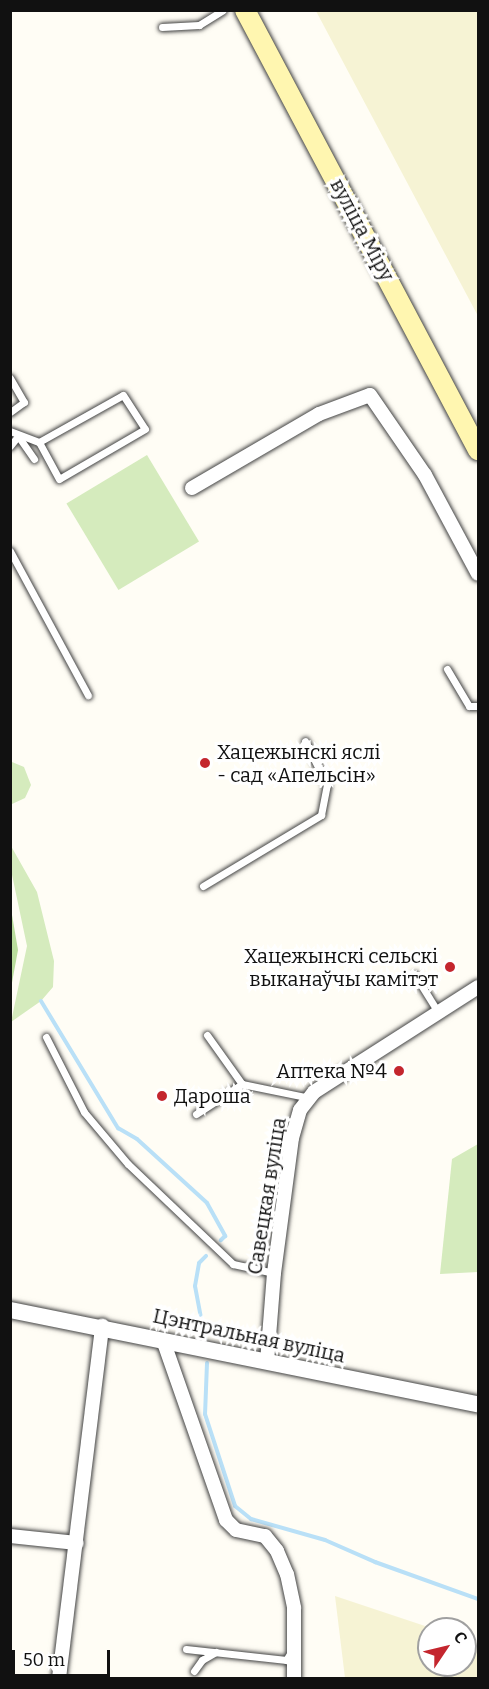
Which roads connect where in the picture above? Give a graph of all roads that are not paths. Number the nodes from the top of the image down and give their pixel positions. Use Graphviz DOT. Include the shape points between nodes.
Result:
graph roads {
  1 [pos="223,10"];
  2 [pos="245,10"];
  3 [pos="162,27"];
  4 [pos="10,378"];
  5 [pos="10,412"];
  6 [pos="10,431"];
  7 [pos="18,436"];
  8 [pos="39,442"];
  9 [pos="10,446"];
  10 [pos="478,450"];
  11 [pos="34,459"];
  12 [pos="192,488"];
  13 [pos="10,551"];
  14 [pos="478,574"];
  15 [pos="447,669"];
  16 [pos="88,695"];
  17 [pos="478,706"];
  18 [pos="305,741"];
  19 [pos="203,886"];
  20 [pos="415,975"];
  21 [pos="478,987"];
  22 [pos="438,1011"];
  23 [pos="207,1035"];
  24 [pos="46,1037"];
  25 [pos="242,1084"];
  26 [pos="310,1098"];
  27 [pos="196,1114"];
  28 [pos="274,1273"];
  29 [pos="10,1310"];
  30 [pos="102,1326"];
  31 [pos="163,1340"];
  32 [pos="267,1362"];
  33 [pos="478,1404"];
  34 [pos="10,1536"];
  35 [pos="77,1543"];
  36 [pos="294,1647"];
  37 [pos="186,1648"];
  38 [pos="216,1652"];
  39 [pos="194,1671"];
  40 [pos="59,1678"];
  41 [pos="294,1678"];
  1 -- 3 [label="lane" via="199,26"];
  2 -- 10 [label="main road, вуліца Міру"];
  4 -- 5 [label="lane" via="24,402"];
  6 -- 7 [label="lane"];
  7 -- 8 [label="lane"];
  7 -- 9 [label="lane"];
  7 -- 11 [label="lane"];
  8 -- 8 [label="lane" via="123,395 145,429 59,479"];
  12 -- 14 [label="street" via="319,414 370,395 425,475"];
  13 -- 16 [label="lane"];
  15 -- 17 [label="lane" via="469,706"];
  18 -- 19 [label="lane" via="327,785 321,815"];
  20 -- 22 [label="lane"];
  21 -- 22 [label="street, Савецкая вуліца"];
  22 -- 26 [label="street, Савецкая вуліца"];
  23 -- 25 [label="lane"];
  24 -- 28 [label="lane" via="84,1112 128,1164 233,1264"];
  25 -- 26 [label="lane"];
  25 -- 27 [label="lane"];
  26 -- 28 [label="street, Савецкая вуліца" via="300,1110 292,1138"];
  28 -- 32 [label="street, Савецкая вуліца"];
  29 -- 30 [label="street, Цэнтральная вуліца"];
  30 -- 31 [label="street, Цэнтральная вуліца"];
  30 -- 35 [label="street"];
  31 -- 32 [label="street, Цэнтральная вуліца"];
  31 -- 36 [label="street" via="226,1520 236,1530 265,1536 288,1574 294,1608"];
  32 -- 33 [label="street, Цэнтральная вуліца"];
  34 -- 35 [label="street"];
  35 -- 40 [label="street"];
  36 -- 38 [label="lane" via="286,1660"];
  36 -- 41 [label="street"];
  37 -- 38 [label="lane"];
  38 -- 39 [label="lane" via="202,1660"];
}
